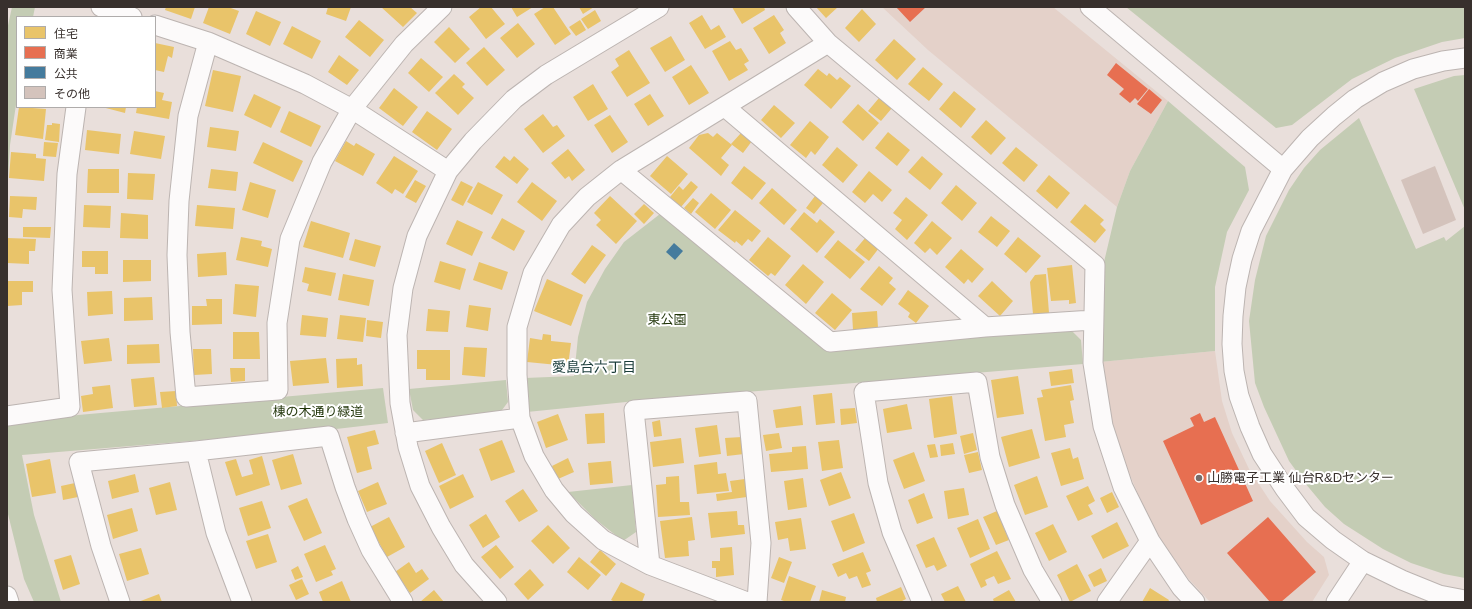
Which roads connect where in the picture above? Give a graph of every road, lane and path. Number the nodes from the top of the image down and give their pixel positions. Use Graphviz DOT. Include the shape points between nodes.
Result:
graph roads {
  1 [pos="101,7"];
  2 [pos="442,7"];
  3 [pos="659,7"];
  4 [pos="796,7"];
  5 [pos="1090,7"];
  6 [pos="129,16"];
  7 [pos="156,25"];
  8 [pos="208,42"];
  9 [pos="828,43"];
  10 [pos="1465,58"];
  11 [pos="725,107"];
  12 [pos="76,108"];
  13 [pos="352,109"];
  14 [pos="1283,169"];
  15 [pos="621,170"];
  16 [pos="448,171"];
  17 [pos="1093,320"];
  18 [pos="985,327"];
  19 [pos="7,416"];
  20 [pos="520,418"];
  21 [pos="405,433"];
  22 [pos="196,451"];
  23 [pos="1150,541"];
  24 [pos="1363,561"];
  25 [pos="650,565"];
  26 [pos="7,596"];
  27 [pos="1465,600"];
  28 [pos="9,602"];
  29 [pos="120,602"];
  30 [pos="242,602"];
  31 [pos="403,602"];
  32 [pos="497,602"];
  33 [pos="747,602"];
  34 [pos="757,602"];
  35 [pos="922,602"];
  36 [pos="1052,602"];
  37 [pos="1107,602"];
  38 [pos="1194,602"];
  39 [pos="1336,602"];
  1 -- 6 [label="street"];
  2 -- 13 [label="street" via="404,44"];
  3 -- 16 [label="street" via="546,75 514,99"];
  4 -- 9 [label="street"];
  5 -- 14 [label="street"];
  7 -- 8 [label="street"];
  8 -- 13 [label="street" via="305,84"];
  8 -- 13 [label="street" via="188,116 179,201 177,255 186,396 278,390 277,323 290,239 322,162"];
  9 -- 11 [label="street"];
  9 -- 17 [label="street" via="1095,265"];
  10 -- 14 [label="street" via="1413,69 1383,82 1355,99 1310,138"];
  11 -- 15 [label="street"];
  11 -- 18 [label="street"];
  12 -- 19 [label="street" via="67,174 62,290 70,407"];
  13 -- 16 [label="street"];
  14 -- 24 [label="street" via="1251,231 1236,287 1232,344 1239,396 1262,454 1306,517"];
  15 -- 18 [label="street" via="830,342"];
  15 -- 20 [label="street" via="587,197 561,225 533,274 517,327"];
  16 -- 21 [label="street" via="417,236 403,288 397,335 400,403"];
  17 -- 18 [label="street"];
  17 -- 23 [label="street" via="1093,363 1103,426 1123,487"];
  20 -- 21 [label="street"];
  20 -- 25 [label="street" via="538,463 554,490 574,514 604,540"];
  21 -- 32 [label="street" via="420,486 441,526 464,565"];
  22 -- 29 [label="street" via="79,462 101,546"];
  22 -- 30 [label="street" via="216,533"];
  22 -- 31 [label="street" via="329,436 357,520 371,550"];
  23 -- 37 [label="street"];
  23 -- 38 [label="street" via="1180,587"];
  24 -- 27 [label="street" via="1402,580"];
  24 -- 39 [label="street"];
  25 -- 33 [label="street"];
  25 -- 34 [label="street" via="634,410 747,401 761,543"];
  26 -- 28 [label="street"];
  35 -- 36 [label="street" via="892,532 878,482 864,392 978,382 990,457 1005,505 1033,570"];
}
